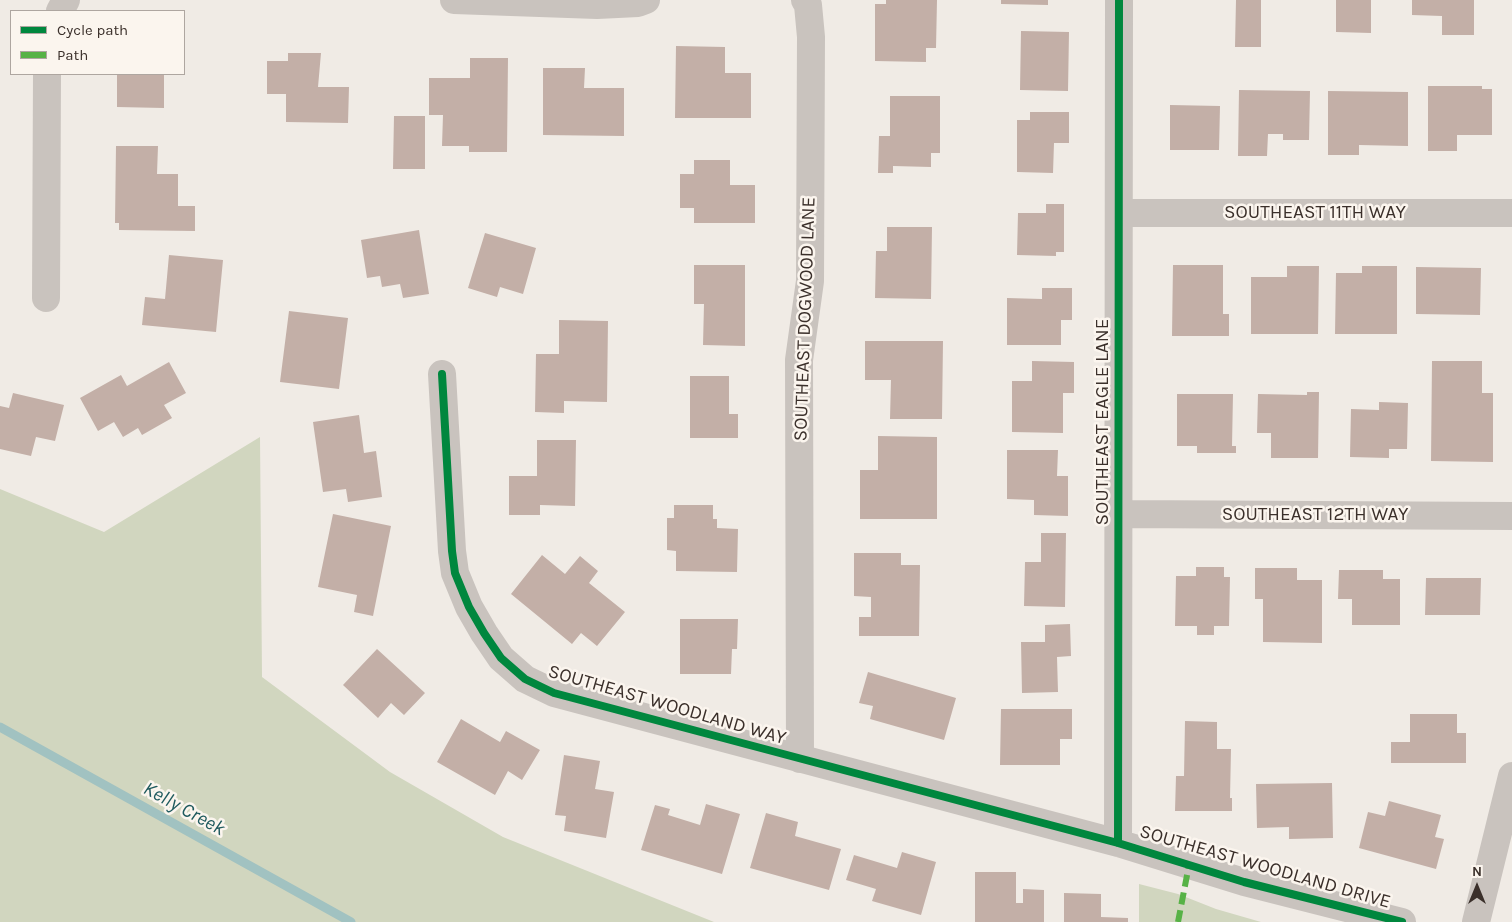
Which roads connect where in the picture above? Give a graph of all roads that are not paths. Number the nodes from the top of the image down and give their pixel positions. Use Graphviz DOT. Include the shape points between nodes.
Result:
graph roads {
  1 [pos="454,0"];
  2 [pos="646,0"];
  3 [pos="806,0"];
  4 [pos="1119,0"];
  5 [pos="47,75"];
  6 [pos="1119,213"];
  7 [pos="1512,213"];
  8 [pos="46,298"];
  9 [pos="442,374"];
  10 [pos="1119,514"];
  11 [pos="1512,516"];
  12 [pos="800,759"];
  13 [pos="1512,776"];
  14 [pos="1118,843"];
  15 [pos="1402,922"];
  16 [pos="1476,922"];
  1 -- 2 [label="street" via="597,5"];
  3 -- 12 [label="street, SOUTHEAST DOGWOOD LANE" via="811,37 810,282 799,360"];
  4 -- 6 [label="street, SOUTHEAST EAGLE LANE"];
  5 -- 8 [label="street"];
  6 -- 7 [label="street, SOUTHEAST 11TH WAY"];
  6 -- 10 [label="street, SOUTHEAST EAGLE LANE"];
  9 -- 12 [label="street, SOUTHEAST WOODLAND WAY" via="455,572 469,608 501,658 524,679 554,693"];
  10 -- 11 [label="street, SOUTHEAST 12TH WAY"];
  10 -- 14 [label="street, SOUTHEAST EAGLE LANE"];
  12 -- 14 [label="street, SOUTHEAST WOODLAND WAY"];
  13 -- 16 [label="street"];
  14 -- 15 [label="street, SOUTHEAST WOODLAND DRIVE" via="1244,882"];
}
